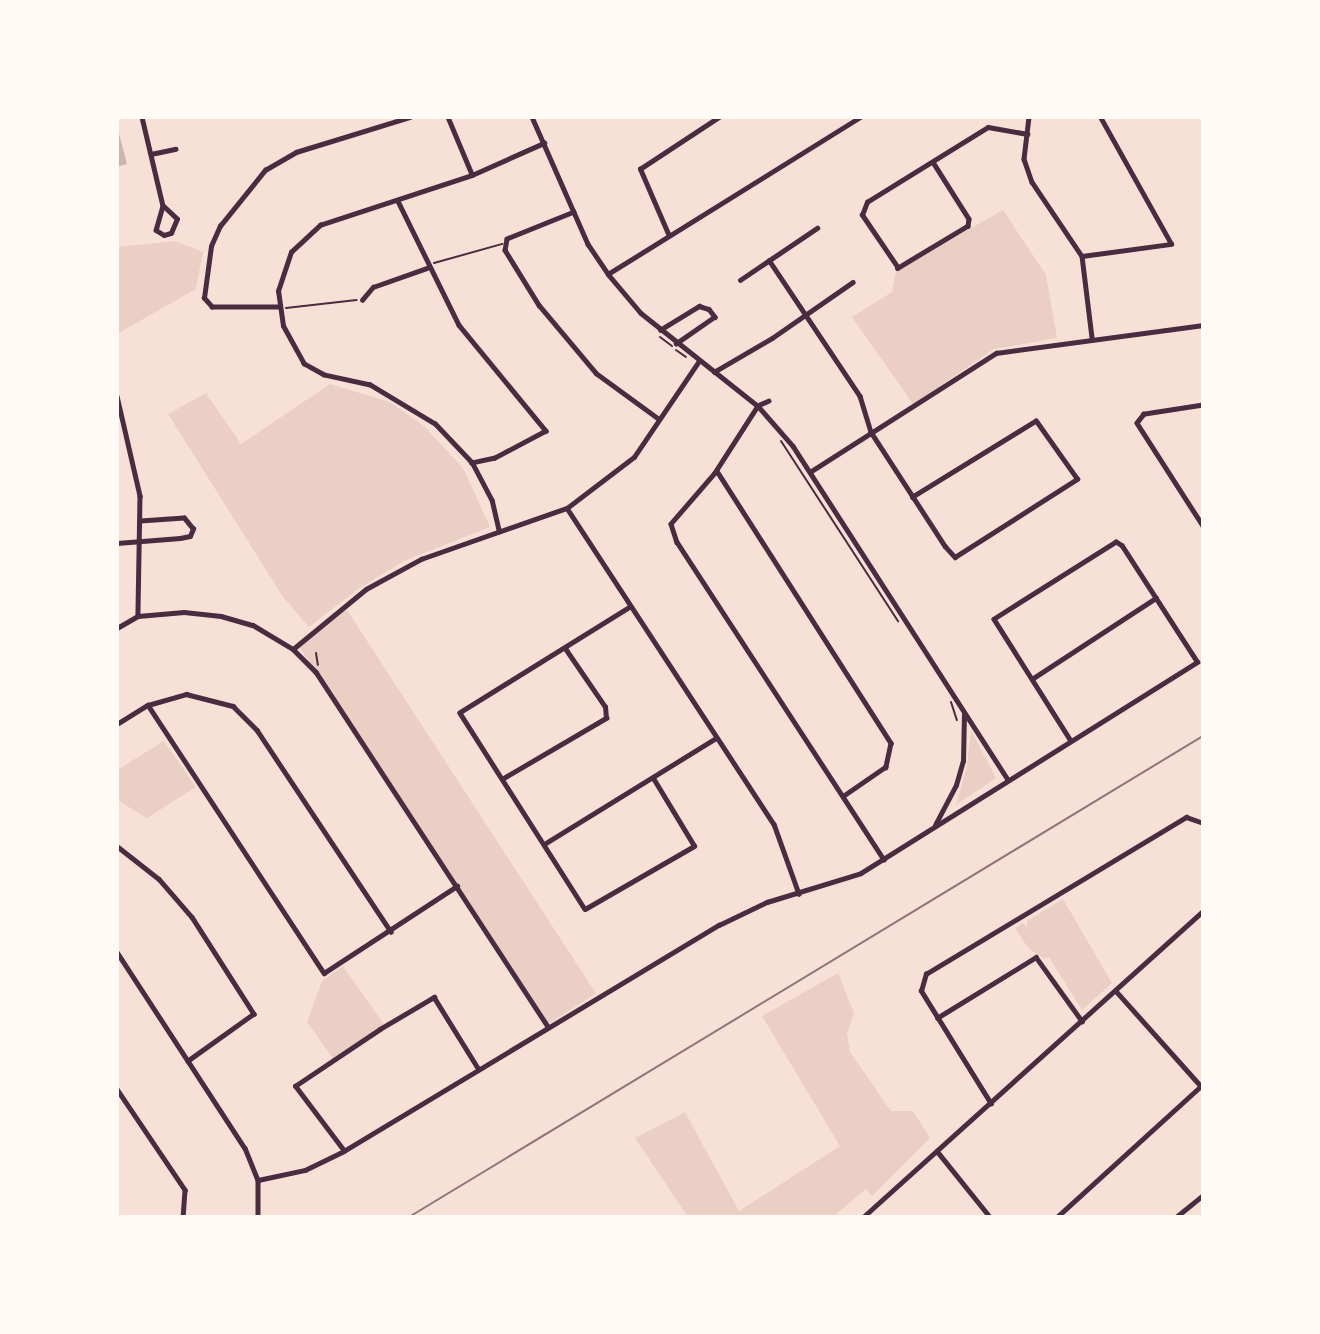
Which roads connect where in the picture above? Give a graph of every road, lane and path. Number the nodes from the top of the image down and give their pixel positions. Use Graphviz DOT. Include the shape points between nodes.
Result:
graph roads {
  1 [pos="142,117"];
  2 [pos="410,117"];
  3 [pos="447,117"];
  4 [pos="533,117"];
  5 [pos="719,117"];
  6 [pos="860,117"];
  7 [pos="1029,117"];
  8 [pos="1100,117"];
  9 [pos="1027,134"];
  10 [pos="544,143"];
  11 [pos="175,149"];
  12 [pos="151,154"];
  13 [pos="933,162"];
  14 [pos="472,175"];
  15 [pos="398,201"];
  16 [pos="163,206"];
  17 [pos="573,212"];
  18 [pos="817,228"];
  19 [pos="669,236"];
  20 [pos="504,244"];
  21 [pos="1082,256"];
  22 [pos="769,260"];
  23 [pos="427,268"];
  24 [pos="608,274"];
  25 [pos="740,280"];
  26 [pos="853,282"];
  27 [pos="362,300"];
  28 [pos="278,307"];
  29 [pos="284,308"];
  30 [pos="805,314"];
  31 [pos="1203,325"];
  32 [pos="659,332"];
  33 [pos="1091,338"];
  34 [pos="676,344"];
  35 [pos="698,362"];
  36 [pos="714,372"];
  37 [pos="117,396"];
  38 [pos="769,401"];
  39 [pos="1203,405"];
  40 [pos="758,406"];
  41 [pos="659,419"];
  42 [pos="871,432"];
  43 [pos="774,433"];
  44 [pos="472,463"];
  45 [pos="717,471"];
  46 [pos="810,472"];
  47 [pos="913,497"];
  48 [pos="567,508"];
  49 [pos="141,521"];
  50 [pos="1203,526"];
  51 [pos="499,532"];
  52 [pos="117,543"];
  53 [pos="142,543"];
  54 [pos="1156,598"];
  55 [pos="630,607"];
  56 [pos="138,616"];
  57 [pos="117,628"];
  58 [pos="902,628"];
  59 [pos="293,649"];
  60 [pos="566,650"];
  61 [pos="1032,679"];
  62 [pos="945,693"];
  63 [pos="148,705"];
  64 [pos="964,713"];
  65 [pos="117,724"];
  66 [pos="959,725"];
  67 [pos="716,738"];
  68 [pos="1070,739"];
  69 [pos="502,779"];
  70 [pos="1008,779"];
  71 [pos="654,780"];
  72 [pos="844,796"];
  73 [pos="1203,823"];
  74 [pos="932,829"];
  75 [pos="546,843"];
  76 [pos="117,846"];
  77 [pos="884,860"];
  78 [pos="457,886"];
  79 [pos="799,894"];
  80 [pos="1203,911"];
  81 [pos="391,932"];
  82 [pos="117,952"];
  83 [pos="1116,991"];
  84 [pos="937,1018"];
  85 [pos="1083,1021"];
  86 [pos="548,1027"];
  87 [pos="188,1061"];
  88 [pos="478,1068"];
  89 [pos="1202,1085"];
  90 [pos="117,1089"];
  91 [pos="992,1104"];
  92 [pos="344,1151"];
  93 [pos="937,1151"];
  94 [pos="258,1180"];
  95 [pos="1203,1195"];
  96 [pos="183,1217"];
  97 [pos="258,1217"];
  98 [pos="863,1217"];
  99 [pos="990,1217"];
  100 [pos="1057,1217"];
  101 [pos="1175,1217"];
  1 -- 12 [label="street"];
  2 -- 28 [label="street" via="296,152 265,170 227,215 211,246 204,298 212,307"];
  3 -- 14 [label="street"];
  4 -- 10 [label="street"];
  5 -- 19 [label="street" via="640,169"];
  6 -- 19 [label="street"];
  7 -- 9 [label="street"];
  8 -- 21 [label="street" via="1171,244"];
  9 -- 13 [label="street" via="988,127"];
  9 -- 21 [label="street" via="1024,159 1032,183"];
  10 -- 14 [label="street"];
  10 -- 17 [label="street"];
  11 -- 12 [label="street"];
  12 -- 16 [label="street"];
  13 -- 13 [label="street" via="861,209 898,268 968,226 969,219"];
  14 -- 15 [label="street"];
  15 -- 23 [label="street"];
  15 -- 28 [label="street" via="329,221 304,236 284,267"];
  16 -- 16 [label="street" via="177,219 171,233 164,235 156,230"];
  17 -- 20 [label="street"];
  17 -- 24 [label="street"];
  18 -- 22 [label="street"];
  19 -- 24 [label="street"];
  20 -- 23 [label="path" via="463,252"];
  20 -- 41 [label="street" via="539,305 566,340 596,373"];
  21 -- 33 [label="street"];
  22 -- 25 [label="street"];
  22 -- 30 [label="street"];
  23 -- 27 [label="street" via="378,285"];
  23 -- 44 [label="street" via="478,352 546,431 495,458"];
  24 -- 32 [label="street"];
  26 -- 30 [label="street"];
  27 -- 29 [label="path"];
  28 -- 44 [label="street" via="304,364 324,375 370,385 408,404 457,443"];
  30 -- 36 [label="street"];
  30 -- 42 [label="street" via="860,396"];
  31 -- 33 [label="street"];
  32 -- 34 [label="street"];
  32 -- 34 [label="street" via="699,306 709,309 715,317"];
  32 -- 35 [label="path"];
  33 -- 42 [label="street" via="996,353"];
  34 -- 35 [label="street"];
  35 -- 36 [label="street"];
  35 -- 41 [label="street"];
  36 -- 40 [label="street"];
  37 -- 49 [label="street" via="128,433"];
  38 -- 40 [label="street"];
  39 -- 50 [label="street" via="1144,414 1137,423"];
  40 -- 45 [label="street"];
  40 -- 46 [label="street"];
  41 -- 48 [label="street" via="634,457"];
  42 -- 46 [label="street"];
  42 -- 47 [label="street"];
  43 -- 58 [label="path"];
  44 -- 51 [label="street" via="492,501"];
  45 -- 72 [label="street" via="671,524 677,542"];
  45 -- 72 [label="street" via="891,743 886,767"];
  46 -- 64 [label="street"];
  47 -- 47 [label="street" via="1036,421 1077,479 955,557"];
  48 -- 51 [label="street"];
  48 -- 55 [label="street"];
  49 -- 53 [label="street"];
  49 -- 53 [label="street" via="184,517 193,529 190,536"];
  51 -- 59 [label="street" via="421,559 366,589"];
  52 -- 53 [label="street"];
  53 -- 56 [label="street"];
  54 -- 61 [label="street"];
  54 -- 61 [label="street" via="1122,545 1109,543 994,619"];
  54 -- 68 [label="street" via="1197,662"];
  55 -- 60 [label="street"];
  55 -- 67 [label="street"];
  56 -- 57 [label="street"];
  56 -- 59 [label="street" via="184,612 221,616 253,625"];
  59 -- 78 [label="street" via="316,672"];
  60 -- 69 [label="street" via="605,707 606,718"];
  60 -- 69 [label="street" via="460,713"];
  61 -- 68 [label="street"];
  62 -- 66 [label="path"];
  63 -- 65 [label="street"];
  63 -- 81 [label="street" via="186,694 233,706 257,730"];
  63 -- 81 [label="street" via="324,973"];
  64 -- 70 [label="street"];
  64 -- 74 [label="street" via="963,761 956,785"];
  67 -- 71 [label="street"];
  67 -- 79 [label="street" via="774,824"];
  68 -- 70 [label="street"];
  69 -- 75 [label="street"];
  70 -- 74 [label="street"];
  71 -- 75 [label="street"];
  71 -- 75 [label="street" via="694,846 585,909"];
  72 -- 77 [label="street"];
  73 -- 84 [label="street" via="1186,817 926,974 921,991"];
  74 -- 77 [label="street"];
  76 -- 87 [label="street" via="159,880 192,917 254,1014"];
  77 -- 79 [label="street" via="861,873"];
  78 -- 81 [label="street"];
  78 -- 86 [label="street"];
  79 -- 86 [label="street" via="719,925"];
  80 -- 83 [label="street"];
  82 -- 87 [label="street"];
  83 -- 85 [label="street"];
  83 -- 89 [label="street"];
  84 -- 85 [label="street" via="1036,957"];
  84 -- 91 [label="street"];
  85 -- 91 [label="street"];
  86 -- 88 [label="street"];
  87 -- 94 [label="street" via="245,1148"];
  88 -- 92 [label="street"];
  88 -- 92 [label="street" via="434,998 380,1029 295,1086"];
  89 -- 100 [label="street"];
  90 -- 96 [label="street" via="184,1190"];
  91 -- 93 [label="street"];
  92 -- 94 [label="street" via="305,1170"];
  93 -- 98 [label="street"];
  93 -- 99 [label="street"];
  94 -- 97 [label="street"];
  95 -- 101 [label="street"];
}
